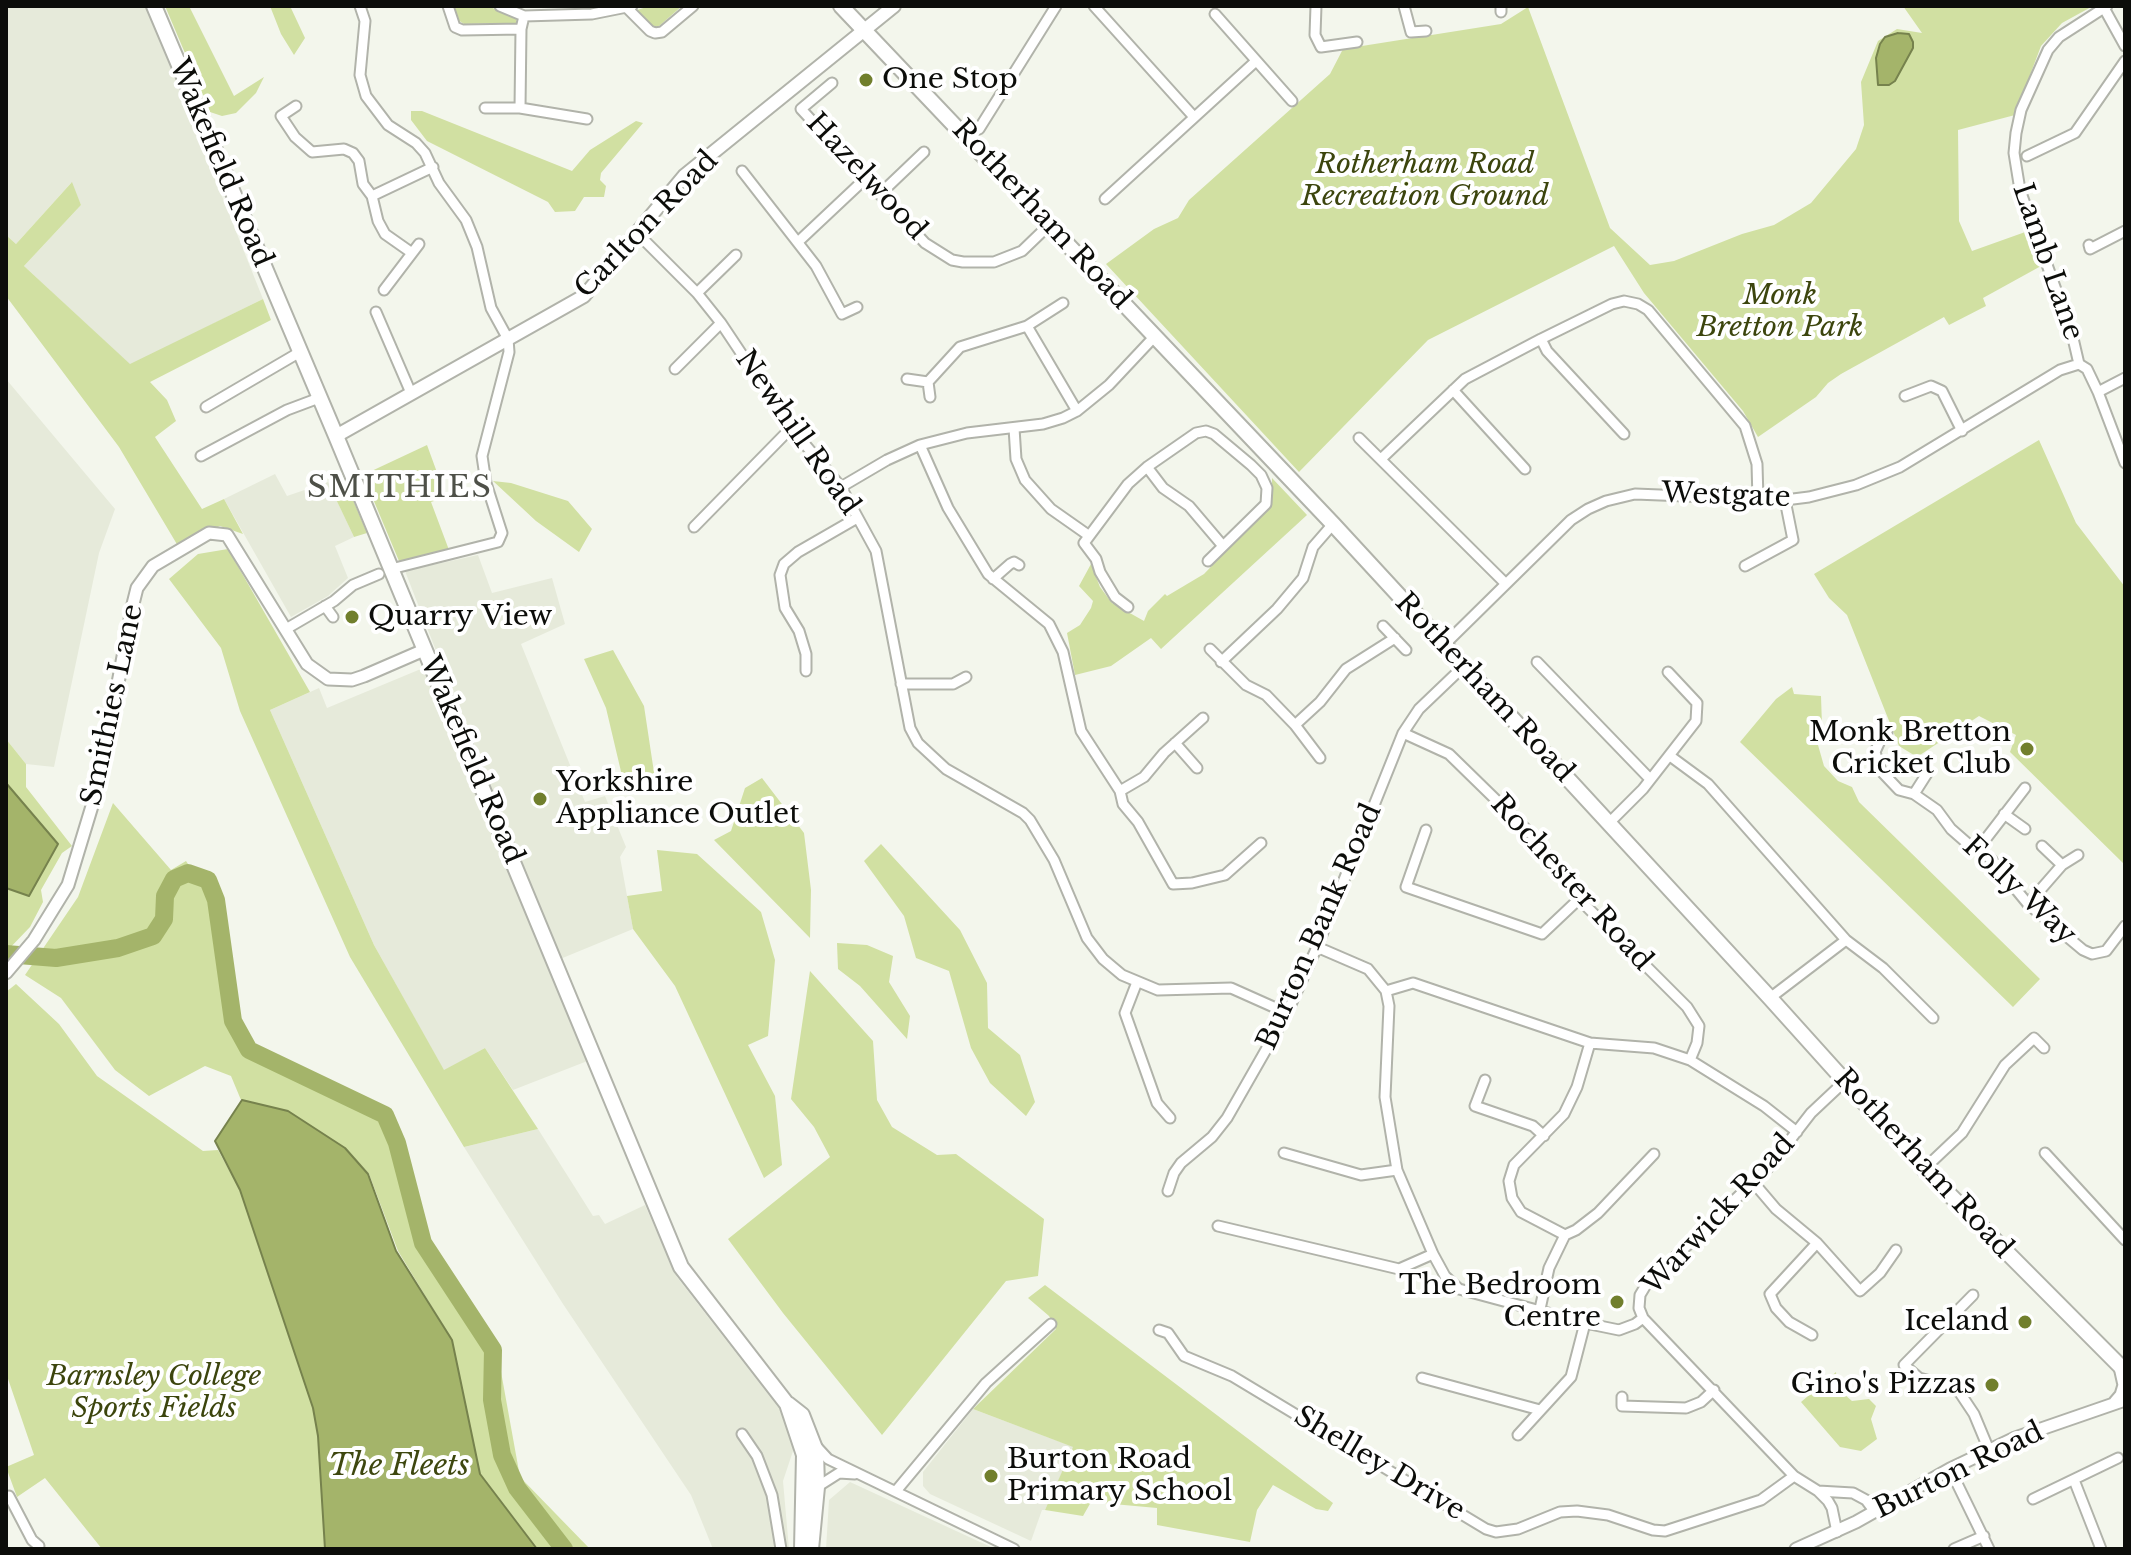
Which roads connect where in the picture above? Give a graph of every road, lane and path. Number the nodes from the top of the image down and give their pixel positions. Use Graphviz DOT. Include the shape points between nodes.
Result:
graph roads {
  1 [pos="154,6"];
  2 [pos="360,6"];
  3 [pos="448,6"];
  4 [pos="500,6"];
  5 [pos="693,6"];
  6 [pos="841,6"];
  7 [pos="894,6"];
  8 [pos="1056,6"];
  9 [pos="1094,6"];
  10 [pos="1316,6"];
  11 [pos="1404,6"];
  12 [pos="630,7"];
  13 [pos="2105,7"];
  14 [pos="608,9"];
  15 [pos="1215,14"];
  16 [pos="524,16"];
  17 [pos="521,29"];
  18 [pos="864,30"];
  19 [pos="1426,31"];
  20 [pos="1357,42"];
  21 [pos="2125,46"];
  22 [pos="1256,61"];
  23 [pos="2125,61"];
  24 [pos="832,83"];
  25 [pos="1292,101"];
  26 [pos="296,106"];
  27 [pos="485,108"];
  28 [pos="520,108"];
  29 [pos="1194,117"];
  30 [pos="587,119"];
  31 [pos="979,129"];
  32 [pos="924,152"];
  33 [pos="2027,156"];
  34 [pos="433,167"];
  35 [pos="742,171"];
  36 [pos="866,178"];
  37 [pos="880,194"];
  38 [pos="372,196"];
  39 [pos="1105,199"];
  40 [pos="1049,225"];
  41 [pos="2125,231"];
  42 [pos="637,233"];
  43 [pos="799,241"];
  44 [pos="419,244"];
  45 [pos="2089,245"];
  46 [pos="412,253"];
  47 [pos="736,255"];
  48 [pos="384,290"];
  49 [pos="697,293"];
  50 [pos="1063,303"];
  51 [pos="857,307"];
  52 [pos="376,312"];
  53 [pos="721,323"];
  54 [pos="1027,326"];
  55 [pos="1155,336"];
  56 [pos="508,339"];
  57 [pos="1541,339"];
  58 [pos="300,352"];
  59 [pos="2079,364"];
  60 [pos="675,369"];
  61 [pos="2125,378"];
  62 [pos="907,379"];
  63 [pos="928,382"];
  64 [pos="1453,390"];
  65 [pos="2098,392"];
  66 [pos="411,393"];
  67 [pos="1905,396"];
  68 [pos="930,397"];
  69 [pos="319,398"];
  70 [pos="206,407"];
  71 [pos="1077,411"];
  72 [pos="1614,424"];
  73 [pos="791,428"];
  74 [pos="1014,428"];
  75 [pos="1962,431"];
  76 [pos="1605,433"];
  77 [pos="1624,434"];
  78 [pos="336,436"];
  79 [pos="1359,438"];
  80 [pos="920,445"];
  81 [pos="201,456"];
  82 [pos="1381,459"];
  83 [pos="2125,463"];
  84 [pos="1147,467"];
  85 [pos="1525,469"];
  86 [pos="841,487"];
  87 [pos="1758,500"];
  88 [pos="1785,500"];
  89 [pos="857,518"];
  90 [pos="1333,524"];
  91 [pos="694,527"];
  92 [pos="1088,535"];
  93 [pos="1223,546"];
  94 [pos="1208,561"];
  95 [pos="1019,565"];
  96 [pos="1745,566"];
  97 [pos="385,571"];
  98 [pos="993,579"];
  99 [pos="1506,584"];
  100 [pos="325,606"];
  101 [pos="1128,607"];
  102 [pos="333,617"];
  103 [pos="1383,626"];
  104 [pos="286,629"];
  105 [pos="1395,638"];
  106 [pos="1444,645"];
  107 [pos="1210,649"];
  108 [pos="424,650"];
  109 [pos="1406,650"];
  110 [pos="1221,662"];
  111 [pos="1537,662"];
  112 [pos="1464,666"];
  113 [pos="806,671"];
  114 [pos="1668,672"];
  115 [pos="966,677"];
  116 [pos="901,684"];
  117 [pos="1203,718"];
  118 [pos="1295,725"];
  119 [pos="1403,733"];
  120 [pos="1887,733"];
  121 [pos="1175,743"];
  122 [pos="1670,756"];
  123 [pos="1320,758"];
  124 [pos="1197,768"];
  125 [pos="1928,772"];
  126 [pos="1650,779"];
  127 [pos="2025,788"];
  128 [pos="1120,791"];
  129 [pos="1914,794"];
  130 [pos="2004,814"];
  131 [pos="1609,823"];
  132 [pos="2025,829"];
  133 [pos="1426,830"];
  134 [pos="1261,843"];
  135 [pos="2042,846"];
  136 [pos="1978,849"];
  137 [pos="2078,855"];
  138 [pos="2062,865"];
  139 [pos="1579,899"];
  140 [pos="2028,904"];
  141 [pos="2125,926"];
  142 [pos="1846,940"];
  143 [pos="1317,947"];
  144 [pos="7,971"];
  145 [pos="1137,982"];
  146 [pos="1386,991"];
  147 [pos="1770,998"];
  148 [pos="1287,1013"];
  149 [pos="1933,1018"];
  150 [pos="1590,1043"];
  151 [pos="2044,1048"];
  152 [pos="1690,1060"];
  153 [pos="1485,1080"];
  154 [pos="1844,1082"];
  155 [pos="1169,1112"];
  156 [pos="1797,1132"];
  157 [pos="1544,1136"];
  158 [pos="1284,1153"];
  159 [pos="2045,1153"];
  160 [pos="1654,1154"];
  161 [pos="1924,1169"];
  162 [pos="1397,1170"];
  163 [pos="1753,1182"];
  164 [pos="1182,1188"];
  165 [pos="1218,1226"];
  166 [pos="1565,1235"];
  167 [pos="2125,1240"];
  168 [pos="1817,1243"];
  169 [pos="1896,1250"];
  170 [pos="1433,1254"];
  171 [pos="1973,1295"];
  172 [pos="1540,1309"];
  173 [pos="1643,1318"];
  174 [pos="1585,1323"];
  175 [pos="1051,1324"];
  176 [pos="1159,1330"];
  177 [pos="1812,1335"];
  178 [pos="2122,1368"];
  179 [pos="1422,1378"];
  180 [pos="1714,1390"];
  181 [pos="1622,1397"];
  182 [pos="2125,1400"];
  183 [pos="787,1404"];
  184 [pos="2112,1404"];
  185 [pos="1540,1410"];
  186 [pos="742,1434"];
  187 [pos="1518,1435"];
  188 [pos="814,1443"];
  189 [pos="1989,1450"];
  190 [pos="2118,1458"];
  191 [pos="1950,1469"];
  192 [pos="858,1474"];
  193 [pos="1794,1476"];
  194 [pos="2074,1480"];
  195 [pos="817,1487"];
  196 [pos="896,1491"];
  197 [pos="1818,1491"];
  198 [pos="7,1494"];
  199 [pos="2033,1499"];
  200 [pos="1875,1512"];
  201 [pos="1837,1532"];
  202 [pos="1984,1536"];
  203 [pos="39,1546"];
  204 [pos="781,1549"];
  205 [pos="802,1549"];
  206 [pos="811,1549"];
  207 [pos="1014,1549"];
  208 [pos="1796,1549"];
  209 [pos="1954,1549"];
  210 [pos="1989,1549"];
  211 [pos="2101,1549"];
  1 -- 58 [label="main road, Wakefield Road"];
  2 -- 34 [label="street" via="365,21 360,75 366,96 388,125 416,143"];
  3 -- 17 [label="street" via="455,27 462,30"];
  4 -- 16 [label="street"];
  5 -- 12 [label="street" via="655,33"];
  6 -- 18 [label="main road, Rotherham Road"];
  7 -- 18 [label="main road, Carlton Road"];
  8 -- 31 [label="street"];
  9 -- 29 [label="street"];
  10 -- 20 [label="street" via="1315,35 1321,47"];
  11 -- 19 [label="street" via="1411,32"];
  12 -- 14 [label="street"];
  13 -- 21 [label="street"];
  13 -- 59 [label="street, Lamb Lane" via="2048,50 2021,110 2015,143 2020,190"];
  14 -- 16 [label="street"];
  15 -- 22 [label="street"];
  16 -- 17 [label="street"];
  17 -- 28 [label="street"];
  18 -- 40 [label="main road, Rotherham Road"];
  18 -- 42 [label="main road, Carlton Road" via="684,176"];
  22 -- 25 [label="street"];
  22 -- 29 [label="street"];
  23 -- 33 [label="street" via="2075,133"];
  24 -- 36 [label="street, Hazelwood" via="801,109"];
  26 -- 38 [label="street" via="281,116 295,137 312,152 353,153"];
  27 -- 28 [label="street"];
  28 -- 30 [label="street"];
  29 -- 39 [label="street"];
  32 -- 37 [label="street"];
  34 -- 38 [label="street"];
  34 -- 56 [label="street" via="470,229 491,308"];
  35 -- 43 [label="street"];
  36 -- 37 [label="street, Hazelwood"];
  36 -- 43 [label="street"];
  37 -- 40 [label="street, Hazelwood" via="925,243 952,260 1009,258"];
  38 -- 46 [label="street" via="385,234"];
  40 -- 55 [label="main road, Rotherham Road"];
  41 -- 45 [label="street" via="2090,249"];
  42 -- 49 [label="street, Newhill Road"];
  42 -- 56 [label="main road, Carlton Road" via="584,296"];
  43 -- 51 [label="street" via="842,314"];
  44 -- 46 [label="street"];
  46 -- 48 [label="street"];
  47 -- 49 [label="street"];
  49 -- 53 [label="street, Newhill Road"];
  50 -- 54 [label="street"];
  52 -- 66 [label="street"];
  53 -- 60 [label="street"];
  53 -- 73 [label="street, Newhill Road"];
  54 -- 63 [label="street" via="960,347"];
  54 -- 71 [label="street"];
  55 -- 71 [label="street"];
  55 -- 90 [label="main road, Rotherham Road"];
  56 -- 66 [label="main road, Carlton Road"];
  56 -- 97 [label="street" via="507,363 482,456 502,533 498,542"];
  57 -- 64 [label="street"];
  57 -- 72 [label="street"];
  57 -- 87 [label="street" via="1612,304 1624,301 1648,310 1745,426 1757,464"];
  58 -- 69 [label="main road, Wakefield Road"];
  58 -- 70 [label="street"];
  59 -- 65 [label="street, Lamb Lane"];
  59 -- 75 [label="street, Westgate" via="2060,370"];
  61 -- 65 [label="street"];
  62 -- 63 [label="street"];
  63 -- 68 [label="street"];
  64 -- 82 [label="street"];
  64 -- 85 [label="street"];
  65 -- 83 [label="street, Lamb Lane"];
  66 -- 78 [label="main road, Carlton Road"];
  67 -- 75 [label="street" via="1931,386 1942,391"];
  69 -- 78 [label="main road, Wakefield Road"];
  69 -- 81 [label="street"];
  71 -- 74 [label="street"];
  72 -- 76 [label="street"];
  72 -- 77 [label="street"];
  73 -- 86 [label="street, Newhill Road"];
  73 -- 91 [label="street"];
  74 -- 80 [label="street"];
  74 -- 92 [label="street" via="1016,459 1025,480 1051,509"];
  75 -- 88 [label="street, Westgate" via="1856,485"];
  78 -- 97 [label="main road, Wakefield Road"];
  79 -- 82 [label="street"];
  80 -- 86 [label="street"];
  80 -- 98 [label="street" via="948,508"];
  82 -- 99 [label="street"];
  84 -- 92 [label="street"];
  84 -- 93 [label="street"];
  84 -- 93 [label="street" via="1206,431 1261,475 1266,504"];
  86 -- 89 [label="street, Newhill Road"];
  87 -- 88 [label="street, Westgate"];
  87 -- 99 [label="street, Westgate" via="1651,494 1606,501 1571,520"];
  88 -- 96 [label="street" via="1793,540"];
  89 -- 113 [label="street" via="798,552 780,575 785,608 806,654"];
  89 -- 116 [label="street, Newhill Road" via="876,551"];
  90 -- 106 [label="main road, Rotherham Road"];
  90 -- 110 [label="street" via="1313,547 1303,578"];
  92 -- 101 [label="street" via="1084,543 1106,584"];
  93 -- 94 [label="street"];
  95 -- 98 [label="street" via="1010,564"];
  97 -- 100 [label="street" via="353,585"];
  97 -- 108 [label="main road, Wakefield Road"];
  98 -- 128 [label="street" via="1049,624 1063,652 1081,731"];
  99 -- 106 [label="street, Westgate"];
  100 -- 102 [label="street"];
  100 -- 104 [label="street"];
  103 -- 105 [label="street"];
  104 -- 108 [label="street, Smithies Lane" via="307,664 318,674 340,680 364,676"];
  104 -- 144 [label="street, Smithies Lane" via="227,535 209,533 153,566 137,588 94,807 68,885 34,940"];
  105 -- 109 [label="street"];
  105 -- 118 [label="street" via="1346,669"];
  106 -- 112 [label="main road, Rotherham Road"];
  107 -- 110 [label="street"];
  108 -- 183 [label="main road, Wakefield Road" via="681,1267"];
  110 -- 118 [label="street" via="1266,695"];
  111 -- 126 [label="street"];
  112 -- 119 [label="street, Burton Bank Road" via="1419,709"];
  112 -- 131 [label="main road, Rotherham Road"];
  114 -- 122 [label="street" via="1698,709 1696,721"];
  115 -- 116 [label="street" via="953,684"];
  116 -- 145 [label="street, Newhill Road" via="918,743 946,769 1030,820 1054,860 1087,938 1103,960"];
  117 -- 121 [label="street"];
  118 -- 123 [label="street"];
  119 -- 139 [label="street, Rochester Road" via="1449,754 1533,836"];
  119 -- 143 [label="street, Burton Bank Road"];
  120 -- 129 [label="street, Folly Way" via="1870,751 1899,790"];
  121 -- 124 [label="street"];
  121 -- 128 [label="street" via="1144,777"];
  122 -- 126 [label="street"];
  122 -- 142 [label="street" via="1708,784"];
  125 -- 129 [label="street"];
  126 -- 131 [label="street"];
  127 -- 130 [label="street"];
  128 -- 134 [label="street" via="1173,884 1225,875"];
  129 -- 136 [label="street, Folly Way"];
  130 -- 132 [label="street"];
  130 -- 136 [label="street"];
  131 -- 147 [label="main road, Rotherham Road"];
  133 -- 139 [label="street" via="1406,887 1542,934"];
  135 -- 138 [label="street"];
  136 -- 140 [label="street, Folly Way"];
  137 -- 138 [label="street"];
  138 -- 140 [label="street"];
  139 -- 152 [label="street, Rochester Road" via="1687,1007 1699,1026"];
  140 -- 141 [label="street, Folly Way" via="2092,954 2106,951"];
  142 -- 147 [label="street"];
  142 -- 149 [label="street"];
  143 -- 146 [label="street" via="1368,969"];
  143 -- 148 [label="street, Burton Bank Road"];
  145 -- 148 [label="street, Newhill Road" via="1158,990 1231,988"];
  145 -- 155 [label="street" via="1125,1013 1157,1103"];
  146 -- 150 [label="street" via="1413,983"];
  146 -- 162 [label="street" via="1385,1097"];
  147 -- 154 [label="main road, Rotherham Road"];
  148 -- 164 [label="street, Burton Bank Road" via="1227,1118 1174,1173 1169,1188"];
  150 -- 152 [label="street" via="1654,1048"];
  150 -- 157 [label="street" via="1564,1114"];
  151 -- 161 [label="street" via="2034,1038 2005,1065 1962,1133"];
  152 -- 156 [label="street"];
  153 -- 157 [label="street" via="1475,1106 1533,1126"];
  154 -- 156 [label="street, Warwick Road"];
  154 -- 161 [label="main road, Rotherham Road"];
  156 -- 163 [label="street, Warwick Road"];
  157 -- 166 [label="street" via="1514,1165 1509,1181 1512,1198 1521,1212"];
  158 -- 162 [label="street" via="1361,1175"];
  159 -- 167 [label="street"];
  160 -- 166 [label="street" via="1598,1213"];
  161 -- 178 [label="main road, Rotherham Road"];
  162 -- 170 [label="street"];
  163 -- 168 [label="street"];
  163 -- 173 [label="street, Warwick Road" via="1646,1285 1640,1295"];
  165 -- 170 [label="street" via="1399,1269"];
  166 -- 172 [label="street" via="1549,1268"];
  168 -- 169 [label="street" via="1860,1291"];
  168 -- 177 [label="street" via="1770,1294 1789,1322"];
  170 -- 172 [label="street" via="1459,1289"];
  171 -- 189 [label="street" via="1904,1365 1919,1378 1960,1393"];
  172 -- 174 [label="street"];
  173 -- 174 [label="street" via="1619,1330"];
  173 -- 180 [label="street"];
  174 -- 185 [label="street" via="1571,1377"];
  175 -- 196 [label="street" via="986,1383"];
  176 -- 193 [label="street, Shelley Drive" via="1168,1333 1184,1356 1232,1376 1496,1532 1577,1511 1665,1531 1761,1500"];
  178 -- 184 [label="street" via="2124,1390"];
  179 -- 185 [label="street"];
  180 -- 181 [label="street" via="1686,1408 1622,1406"];
  180 -- 193 [label="street"];
  182 -- 184 [label="street, Burton Road"];
  183 -- 188 [label="main road, Wakefield Road" via="802,1415"];
  183 -- 205 [label="main road" via="804,1455"];
  184 -- 189 [label="street, Burton Road"];
  185 -- 187 [label="street"];
  186 -- 204 [label="street" via="772,1495"];
  188 -- 192 [label="street" via="828,1459"];
  188 -- 195 [label="main road"];
  189 -- 191 [label="street, Burton Road"];
  190 -- 194 [label="street"];
  191 -- 200 [label="street, Burton Road"];
  191 -- 202 [label="street"];
  192 -- 195 [label="street" via="839,1473"];
  192 -- 196 [label="street"];
  193 -- 197 [label="street"];
  194 -- 199 [label="street"];
  194 -- 211 [label="street"];
  195 -- 206 [label="main road"];
  196 -- 207 [label="street"];
  197 -- 200 [label="street" via="1853,1493"];
  197 -- 201 [label="street" via="1832,1508"];
  198 -- 203 [label="street"];
  200 -- 201 [label="street, Burton Road"];
  201 -- 208 [label="street, Burton Road"];
  202 -- 209 [label="street"];
  202 -- 210 [label="street"];
}
